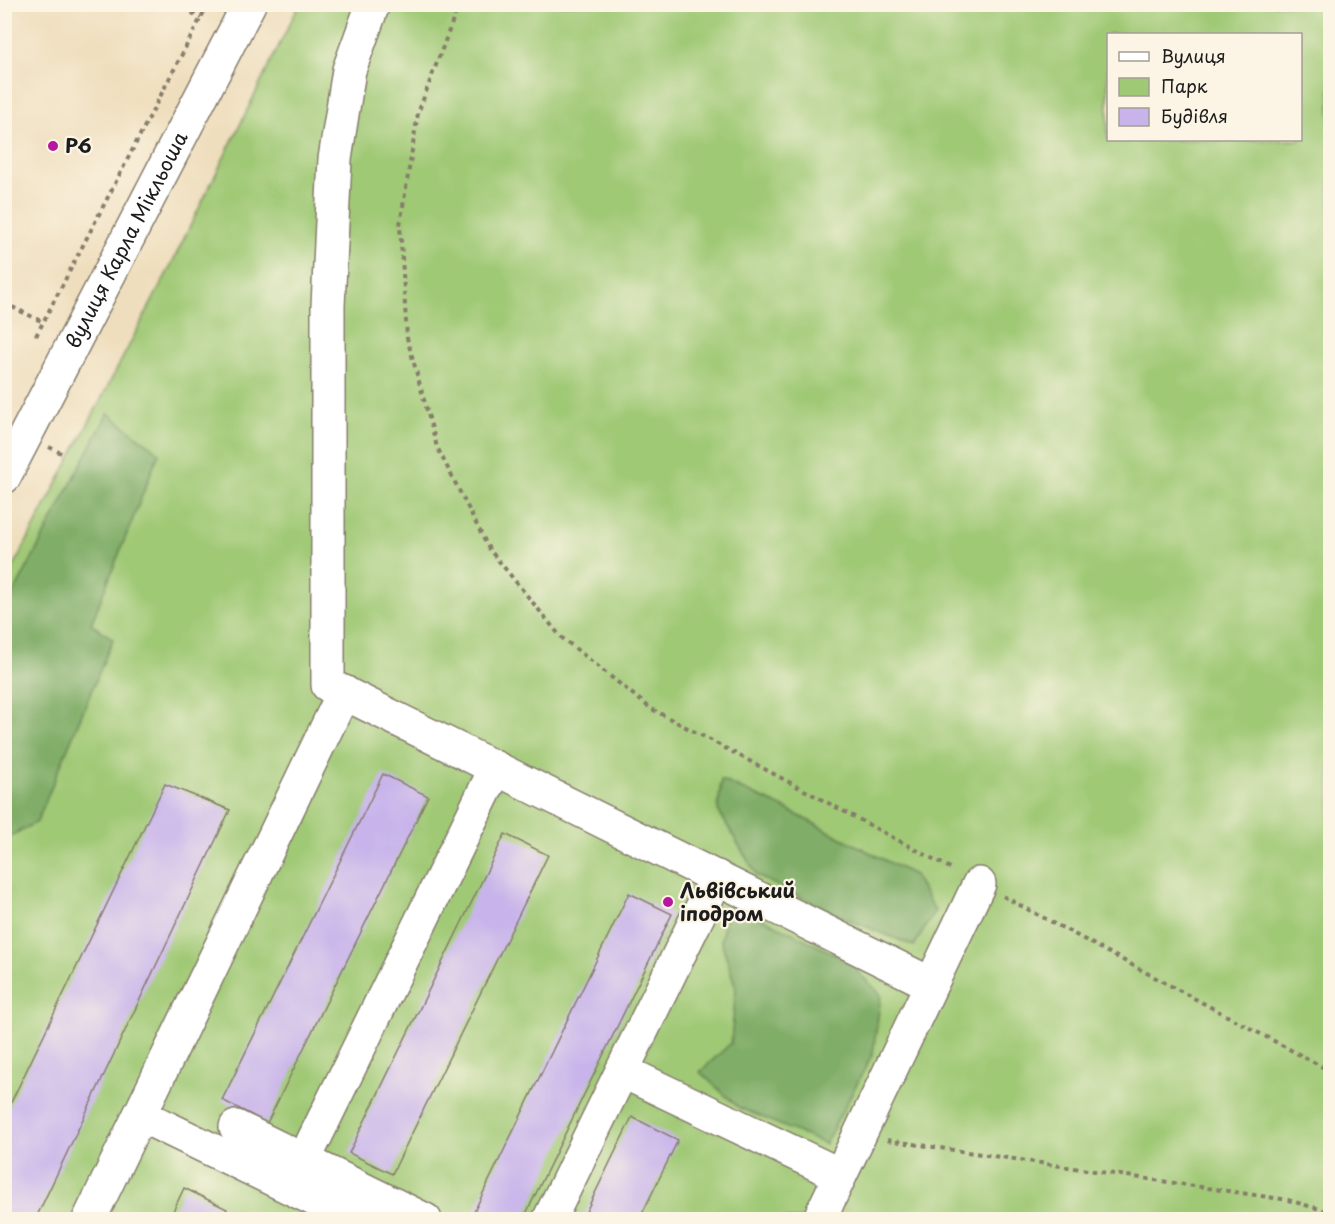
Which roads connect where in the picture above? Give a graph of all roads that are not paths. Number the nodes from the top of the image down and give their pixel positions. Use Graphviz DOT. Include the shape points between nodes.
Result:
graph roads {
  1 [pos="249,4"];
  2 [pos="373,4"];
  3 [pos="4,477"];
  4 [pos="344,692"];
  5 [pos="496,768"];
  6 [pos="717,877"];
  7 [pos="979,884"];
  8 [pos="932,984"];
  9 [pos="622,1071"];
  10 [pos="140,1115"];
  11 [pos="236,1127"];
  12 [pos="304,1160"];
  13 [pos="840,1175"];
  14 [pos="89,1220"];
  15 [pos="357,1220"];
  16 [pos="425,1220"];
  17 [pos="549,1220"];
  18 [pos="819,1220"];
  1 -- 3 [label="street, вулиця Карла Мікльоша"];
  2 -- 4 [label="street" via="349,70 335,159 328,295 328,685"];
  4 -- 5 [label="street"];
  4 -- 10 [label="street"];
  5 -- 6 [label="street"];
  5 -- 12 [label="street"];
  6 -- 8 [label="street"];
  6 -- 9 [label="street"];
  7 -- 8 [label="street"];
  8 -- 13 [label="street"];
  9 -- 13 [label="street"];
  9 -- 17 [label="street"];
  10 -- 14 [label="street"];
  10 -- 15 [label="street"];
  11 -- 12 [label="street"];
  12 -- 16 [label="street"];
  13 -- 18 [label="street"];
}
